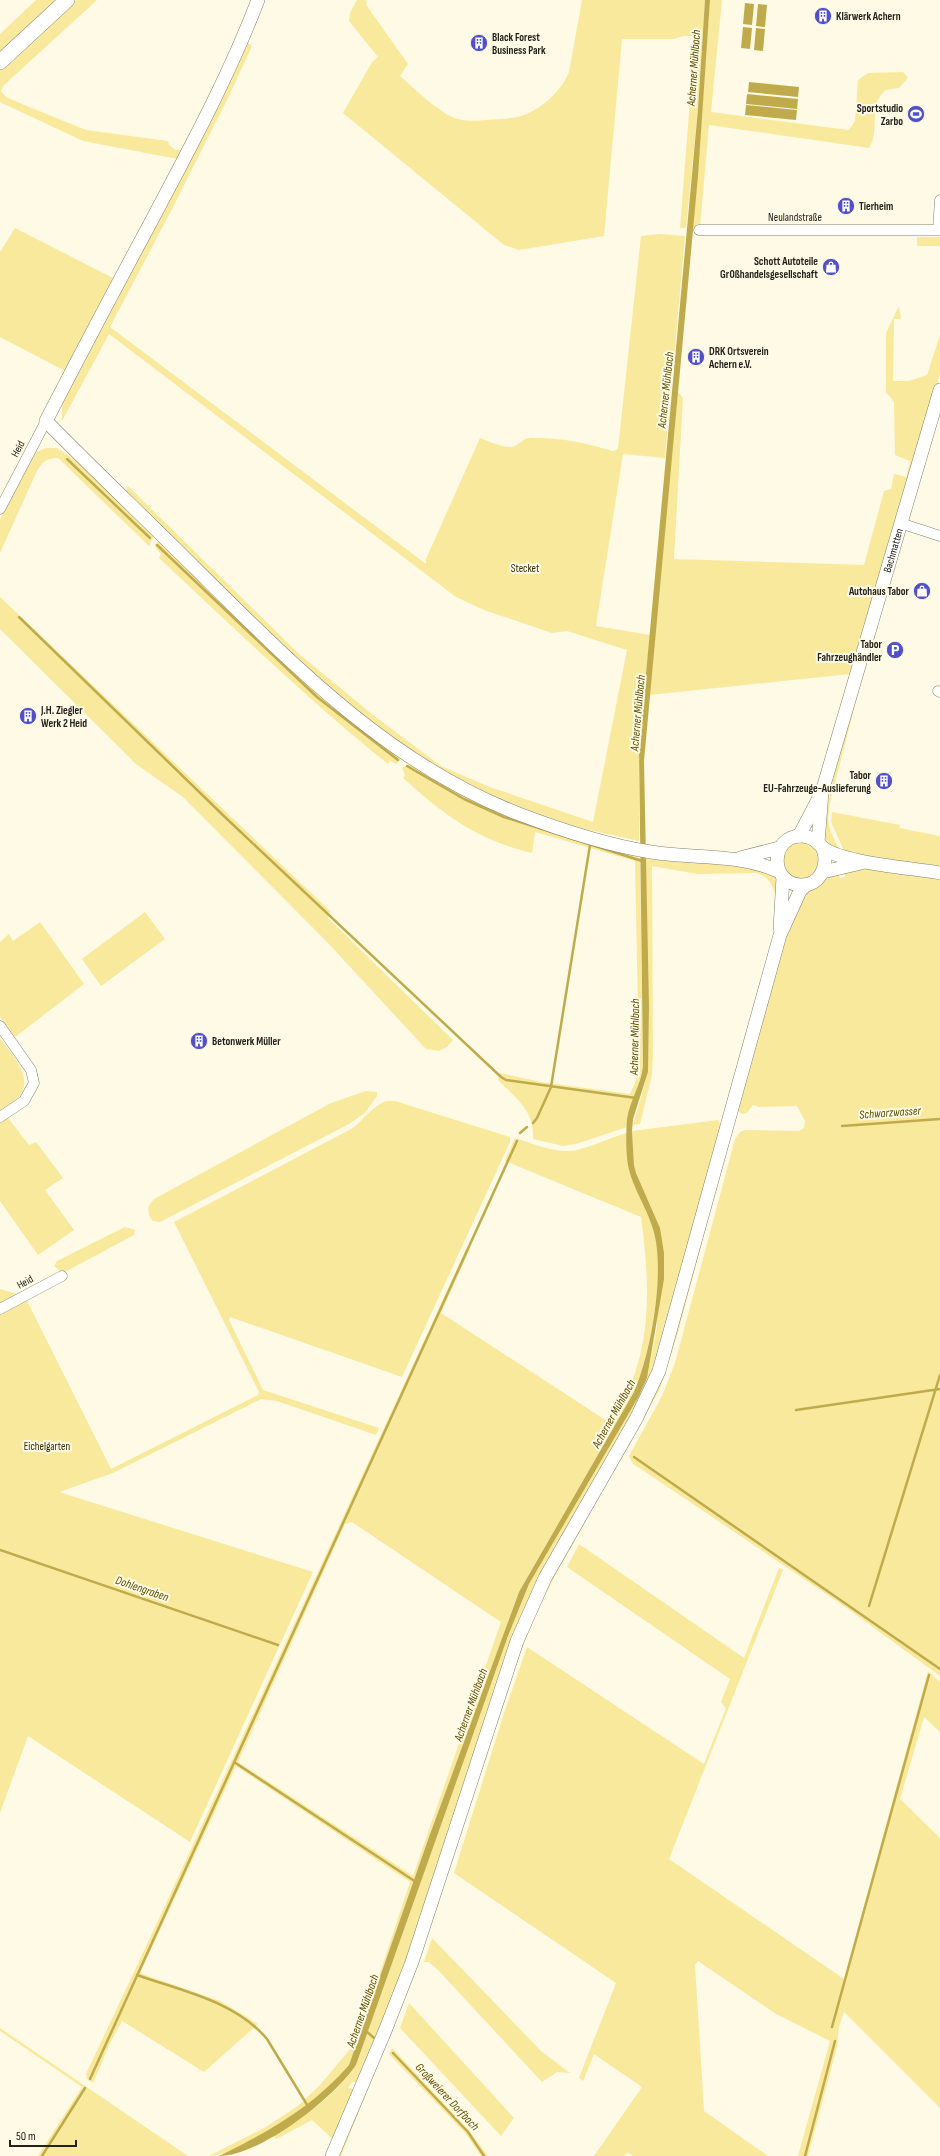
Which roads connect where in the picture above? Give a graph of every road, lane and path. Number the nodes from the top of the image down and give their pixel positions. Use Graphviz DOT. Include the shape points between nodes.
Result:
graph roads {
  1 [pos="68,0"];
  2 [pos="258,0"];
  3 [pos="0,62"];
  4 [pos="940,200"];
  5 [pos="699,230"];
  6 [pos="939,230"];
  7 [pos="940,390"];
  8 [pos="46,421"];
  9 [pos="0,508"];
  10 [pos="900,523"];
  11 [pos="940,536"];
  12 [pos="822,792"];
  13 [pos="799,836"];
  14 [pos="820,846"];
  15 [pos="780,848"];
  16 [pos="736,859"];
  17 [pos="865,862"];
  18 [pos="823,872"];
  19 [pos="940,873"];
  20 [pos="781,874"];
  21 [pos="806,885"];
  22 [pos="780,935"];
  23 [pos="0,1026"];
  24 [pos="0,1117"];
  25 [pos="62,1276"];
  26 [pos="0,1309"];
  27 [pos="331,2154"];
  1 -- 3 [label="main road"];
  2 -- 8 [label="street" via="199,133"];
  4 -- 6 [label="street, Neulandstraße"];
  5 -- 6 [label="street, Neulandstraße"];
  7 -- 10 [label="street, Bachmatten"];
  8 -- 9 [label="street, Heid"];
  8 -- 16 [label="street" via="234,606 342,707 382,739 440,776 470,793 561,829 653,853"];
  10 -- 11 [label="street"];
  10 -- 12 [label="street, Bachmatten"];
  12 -- 13 [label="street"];
  12 -- 14 [label="street"];
  13 -- 14 [label="street" via="810,838"];
  13 -- 15 [label="street" via="788,840"];
  14 -- 17 [label="street"];
  14 -- 18 [label="street" via="826,862"];
  15 -- 16 [label="street"];
  15 -- 20 [label="street" via="776,860"];
  16 -- 20 [label="street"];
  17 -- 18 [label="street"];
  17 -- 19 [label="street"];
  18 -- 21 [label="street" via="815,881"];
  20 -- 21 [label="street" via="795,885"];
  20 -- 22 [label="street"];
  21 -- 22 [label="street"];
  22 -- 27 [label="street" via="659,1371 636,1419 546,1578 517,1641 412,1962 386,2031"];
  23 -- 24 [label="street" via="32,1070 34,1083 24,1101"];
  25 -- 26 [label="street, Heid"];
}
